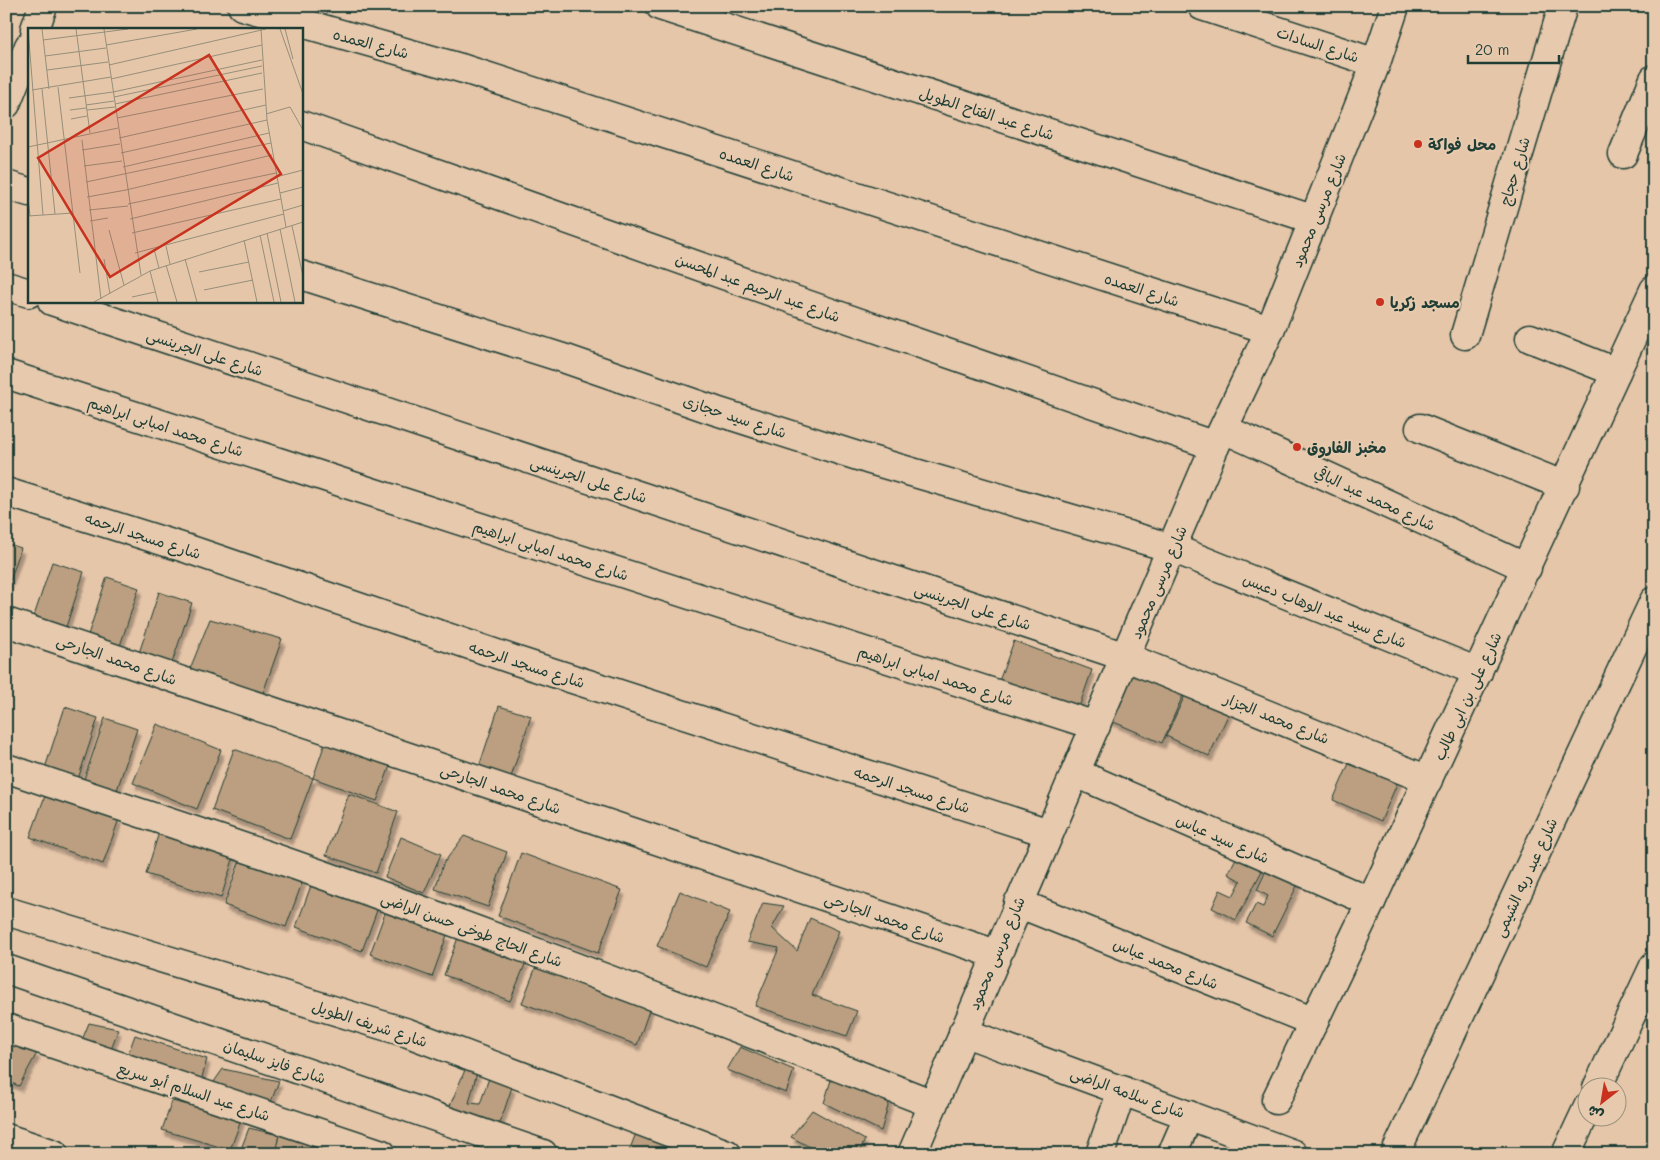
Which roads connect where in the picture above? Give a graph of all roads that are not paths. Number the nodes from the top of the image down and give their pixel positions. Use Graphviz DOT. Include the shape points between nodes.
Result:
graph roads {
  1 [pos="43,6"];
  2 [pos="242,6"];
  3 [pos="660,6"];
  4 [pos="1395,6"];
  5 [pos="1563,6"];
  6 [pos="1219,9"];
  7 [pos="35,28"];
  8 [pos="28,49"];
  9 [pos="1376,63"];
  10 [pos="1654,79"];
  11 [pos="6,104"];
  12 [pos="302,126"];
  13 [pos="1624,154"];
  14 [pos="6,185"];
  15 [pos="28,192"];
  16 [pos="1315,220"];
  17 [pos="302,275"];
  18 [pos="6,286"];
  19 [pos="1654,290"];
  20 [pos="28,294"];
  21 [pos="55,302"];
  22 [pos="1270,330"];
  23 [pos="1465,335"];
  24 [pos="1530,338"];
  25 [pos="1616,372"];
  26 [pos="6,374"];
  27 [pos="1420,428"];
  28 [pos="1220,437"];
  29 [pos="1564,486"];
  30 [pos="6,492"];
  31 [pos="1172,548"];
  32 [pos="1527,568"];
  33 [pos="1652,612"];
  34 [pos="6,622"];
  35 [pos="1126,657"];
  36 [pos="1478,672"];
  37 [pos="1096,726"];
  38 [pos="6,768"];
  39 [pos="1076,773"];
  40 [pos="1428,780"];
  41 [pos="1049,833"];
  42 [pos="1371,902"];
  43 [pos="1018,903"];
  44 [pos="6,911"];
  45 [pos="996,954"];
  46 [pos="1654,966"];
  47 [pos="6,969"];
  48 [pos="1314,1022"];
  49 [pos="6,1028"];
  50 [pos="963,1032"];
  51 [pos="1602,1078"];
  52 [pos="1122,1090"];
  53 [pos="1276,1100"];
  54 [pos="933,1104"];
  55 [pos="1189,1115"];
  56 [pos="1578,1128"];
  57 [pos="6,1138"];
  58 [pos="54,1154"];
  59 [pos="382,1154"];
  60 [pos="544,1154"];
  61 [pos="727,1154"];
  62 [pos="912,1154"];
  63 [pos="1100,1154"];
  64 [pos="1172,1154"];
  65 [pos="1293,1154"];
  66 [pos="1395,1154"];
  67 [pos="1566,1154"];
  1 -- 7 [label="street"];
  2 -- 22 [label="street, شارع العمده" via="464,69"];
  3 -- 16 [label="street, شارع عبد الفتاح الطويل"];
  4 -- 9 [label="street, شارع مرسى محمود"];
  5 -- 23 [label="street, شارع حجاج"];
  6 -- 9 [label="street, شارع السادات"];
  8 -- 11 [label="street"];
  9 -- 16 [label="street, شارع مرسى محمود"];
  10 -- 13 [label="street"];
  12 -- 28 [label="street, شارع عبد الرحيم عبد المحسن" via="800,302"];
  14 -- 15 [label="street"];
  16 -- 22 [label="street, شارع مرسى محمود"];
  17 -- 31 [label="street, شارع سيد حجازى" via="566,358 716,411 867,459"];
  18 -- 20 [label="street"];
  19 -- 25 [label="street, شارع على بن ابى طالب"];
  21 -- 35 [label="street, شارع على الجرينسى"];
  22 -- 28 [label="street, شارع مرسى محمود"];
  24 -- 25 [label="street"];
  25 -- 29 [label="street, شارع على بن ابى طالب"];
  26 -- 37 [label="street, شارع محمد امبابى ابراهيم"];
  27 -- 29 [label="street"];
  28 -- 31 [label="street, شارع مرسى محمود"];
  28 -- 32 [label="street, شارع محمد عبد الباقي"];
  29 -- 32 [label="street, شارع على بن ابى طالب"];
  30 -- 41 [label="street, شارع مسجد الرحمه"];
  31 -- 35 [label="street, شارع مرسى محمود"];
  31 -- 36 [label="street, شارع سيد عبد الوهاب دعبس"];
  32 -- 36 [label="street, شارع على بن ابى طالب"];
  33 -- 66 [label="street, شارع عبد ربه الشيمى"];
  34 -- 45 [label="street, شارع محمد الجارحى"];
  35 -- 37 [label="street, شارع مرسى محمود"];
  35 -- 40 [label="street, شارع محمد الجزار"];
  36 -- 40 [label="street, شارع على بن ابى طالب"];
  37 -- 39 [label="street, شارع مرسى محمود"];
  38 -- 54 [label="street, شارع الحاج طوخى حسن الراضى" via="269,856 638,989"];
  39 -- 41 [label="street, شارع مرسى محمود"];
  39 -- 42 [label="street, شارع سيد عباس"];
  40 -- 42 [label="street, شارع على بن ابى طالب"];
  41 -- 43 [label="street, شارع مرسى محمود"];
  42 -- 48 [label="street, شارع على بن ابى طالب"];
  43 -- 45 [label="street, شارع مرسى محمود"];
  43 -- 48 [label="street, شارع محمد عباس"];
  44 -- 61 [label="street, شارع شريف الطويل" via="408,1033"];
  45 -- 50 [label="street, شارع مرسى محمود"];
  46 -- 51 [label="street"];
  47 -- 60 [label="street, شارع فايز سليمان"];
  48 -- 53 [label="street, شارع على بن ابى طالب"];
  49 -- 59 [label="street, شارع عبد السلام أبو سريع"];
  50 -- 52 [label="street, شارع سلامه الراضى"];
  50 -- 54 [label="street, شارع مرسى محمود"];
  52 -- 55 [label="street, شارع سلامه الراضى"];
  52 -- 63 [label="street"];
  54 -- 62 [label="street, شارع مرسى محمود"];
  55 -- 64 [label="street"];
  55 -- 65 [label="street, شارع سلامه الراضى"];
  56 -- 67 [label="street"];
  57 -- 58 [label="street"];
}
